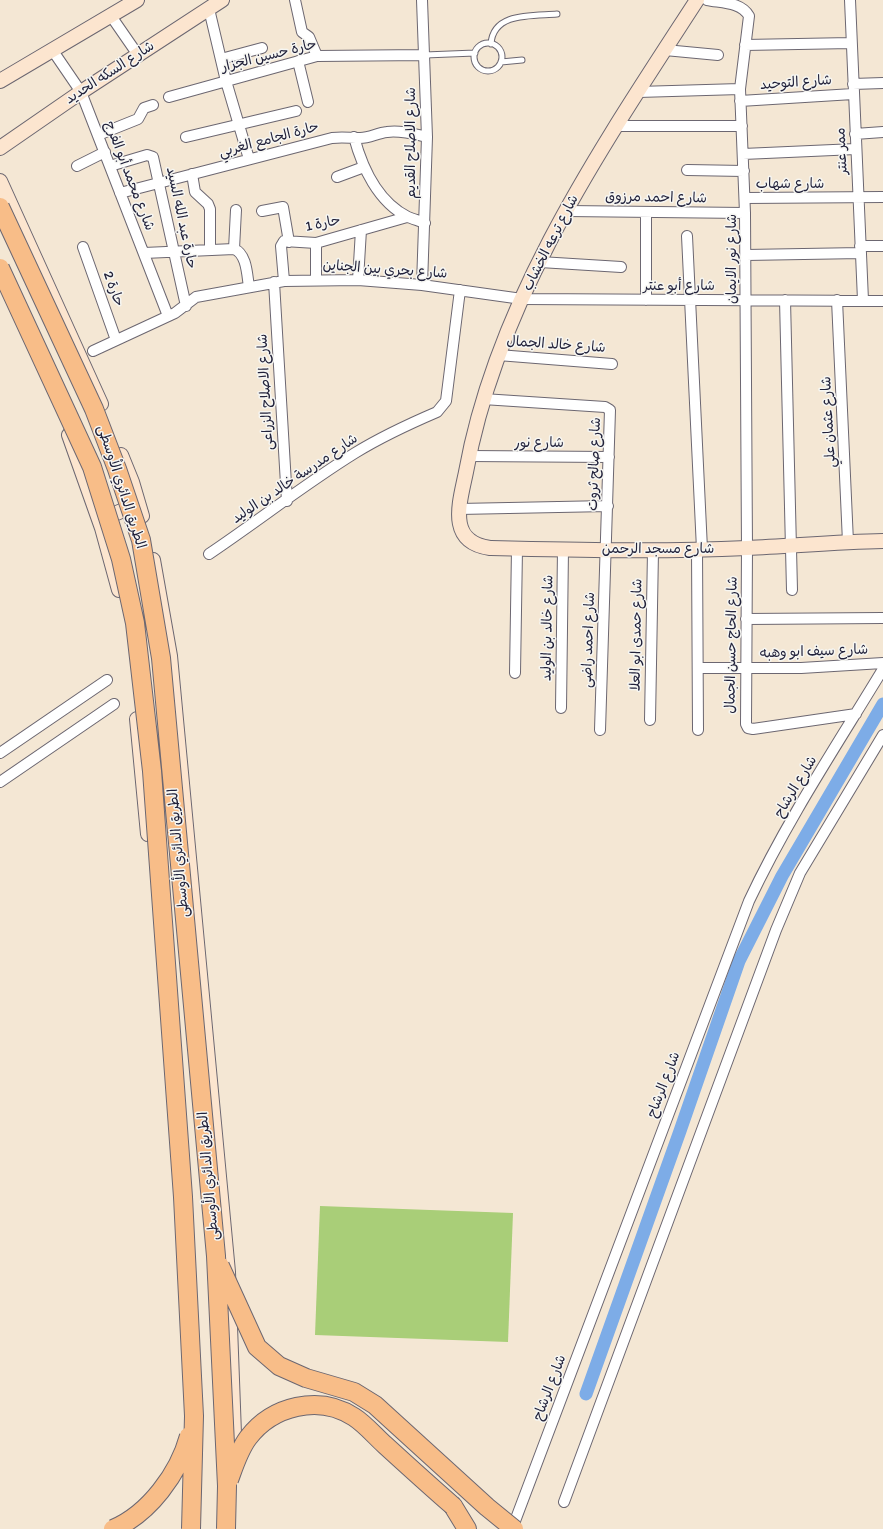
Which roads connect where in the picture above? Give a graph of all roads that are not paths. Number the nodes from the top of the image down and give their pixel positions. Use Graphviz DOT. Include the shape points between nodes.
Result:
graph roads {
  1 [pos="137,0"];
  2 [pos="222,0"];
  3 [pos="295,0"];
  4 [pos="422,0"];
  5 [pos="697,0"];
  6 [pos="708,0"];
  7 [pos="850,0"];
  8 [pos="208,9"];
  9 [pos="557,14"];
  10 [pos="111,16"];
  11 [pos="852,43"];
  12 [pos="491,44"];
  13 [pos="746,45"];
  14 [pos="262,48"];
  15 [pos="665,50"];
  16 [pos="53,51"];
  17 [pos="475,52"];
  18 [pos="138,55"];
  19 [pos="718,55"];
  20 [pos="317,56"];
  21 [pos="425,56"];
  22 [pos="221,59"];
  23 [pos="522,60"];
  24 [pos="298,61"];
  25 [pos="501,62"];
  26 [pos="0,81"];
  27 [pos="226,81"];
  28 [pos="883,83"];
  29 [pos="740,89"];
  30 [pos="853,89"];
  31 [pos="81,92"];
  32 [pos="638,92"];
  33 [pos="169,97"];
  34 [pos="740,101"];
  35 [pos="308,102"];
  36 [pos="153,105"];
  37 [pos="296,111"];
  38 [pos="239,124"];
  39 [pos="615,126"];
  40 [pos="742,126"];
  41 [pos="883,132"];
  42 [pos="855,134"];
  43 [pos="98,135"];
  44 [pos="186,137"];
  45 [pos="354,137"];
  46 [pos="427,137"];
  47 [pos="0,148"];
  48 [pos="856,149"];
  49 [pos="105,152"];
  50 [pos="743,154"];
  51 [pos="249,159"];
  52 [pos="77,166"];
  53 [pos="110,166"];
  54 [pos="364,167"];
  55 [pos="687,170"];
  56 [pos="744,171"];
  57 [pos="192,174"];
  58 [pos="337,177"];
  59 [pos="0,183"];
  60 [pos="159,183"];
  61 [pos="120,193"];
  62 [pos="858,197"];
  63 [pos="883,197"];
  64 [pos="745,198"];
  65 [pos="0,207"];
  66 [pos="236,210"];
  67 [pos="262,210"];
  68 [pos="567,211"];
  69 [pos="646,212"];
  70 [pos="746,213"];
  71 [pos="407,217"];
  72 [pos="425,223"];
  73 [pos="361,230"];
  74 [pos="687,236"];
  75 [pos="289,242"];
  76 [pos="316,243"];
  77 [pos="883,246"];
  78 [pos="83,248"];
  79 [pos="234,249"];
  80 [pos="210,250"];
  81 [pos="861,250"];
  82 [pos="174,251"];
  83 [pos="144,253"];
  84 [pos="746,255"];
  85 [pos="540,262"];
  86 [pos="621,267"];
  87 [pos="0,268"];
  88 [pos="316,279"];
  89 [pos="358,280"];
  90 [pos="279,282"];
  91 [pos="422,285"];
  92 [pos="249,286"];
  93 [pos="0,288"];
  94 [pos="460,290"];
  95 [pos="522,299"];
  96 [pos="646,300"];
  97 [pos="690,300"];
  98 [pos="746,300"];
  99 [pos="785,300"];
  100 [pos="837,300"];
  101 [pos="863,300"];
  102 [pos="883,301"];
  103 [pos="186,306"];
  104 [pos="168,316"];
  105 [pos="116,340"];
  106 [pos="92,352"];
  107 [pos="498,355"];
  108 [pos="612,364"];
  109 [pos="483,399"];
  110 [pos="469,456"];
  111 [pos="609,457"];
  112 [pos="287,501"];
  113 [pos="138,504"];
  114 [pos="608,506"];
  115 [pos="459,509"];
  116 [pos="99,520"];
  117 [pos="848,542"];
  118 [pos="883,542"];
  119 [pos="791,545"];
  120 [pos="747,548"];
  121 [pos="517,549"];
  122 [pos="563,549"];
  123 [pos="700,549"];
  124 [pos="606,550"];
  125 [pos="653,551"];
  126 [pos="209,554"];
  127 [pos="792,590"];
  128 [pos="883,618"];
  129 [pos="746,619"];
  130 [pos="883,663"];
  131 [pos="698,668"];
  132 [pos="746,668"];
  133 [pos="883,669"];
  134 [pos="515,673"];
  135 [pos="107,680"];
  136 [pos="114,704"];
  137 [pos="561,708"];
  138 [pos="856,714"];
  139 [pos="650,720"];
  140 [pos="600,730"];
  141 [pos="698,730"];
  142 [pos="883,735"];
  143 [pos="0,753"];
  144 [pos="0,782"];
  145 [pos="198,948"];
  146 [pos="158,953"];
  147 [pos="216,1256"];
  148 [pos="194,1416"];
  149 [pos="227,1486"];
  150 [pos="564,1502"];
  151 [pos="113,1529"];
  152 [pos="188,1529"];
  153 [pos="191,1529"];
  154 [pos="226,1529"];
  155 [pos="235,1529"];
  156 [pos="467,1529"];
  157 [pos="513,1529"];
  1 -- 10 [label="street"];
  2 -- 8 [label="street, شارع السكه الحديد"];
  3 -- 20 [label="street" via="302,32 309,37"];
  4 -- 21 [label="street, شارع الاصلاح القديم"];
  5 -- 15 [label="street, شارع ترعه الخشاب"];
  6 -- 13 [label="street, شارع نور الايمان" via="738,5 746,11 749,16"];
  7 -- 11 [label="street, ممر عنتر"];
  8 -- 18 [label="street, شارع السكه الحديد"];
  8 -- 22 [label="street"];
  9 -- 12 [label="lane" via="502,22 495,27 491,35"];
  10 -- 16 [label="street"];
  10 -- 18 [label="street"];
  11 -- 13 [label="street"];
  11 -- 30 [label="street, ممر عنتر"];
  12 -- 17 [label="lane" via="481,45"];
  12 -- 25 [label="lane" via="499,48"];
  13 -- 29 [label="street, شارع نور الايمان"];
  14 -- 22 [label="street"];
  15 -- 19 [label="street"];
  15 -- 32 [label="street, شارع ترعه الخشاب"];
  16 -- 26 [label="street"];
  16 -- 31 [label="street, شارع محمد أبو الفرج"];
  17 -- 21 [label="lane"];
  17 -- 25 [label="lane" via="475,62 481,70 490,71"];
  18 -- 31 [label="street, شارع السكه الحديد"];
  20 -- 21 [label="street, حارة حسين الجزار"];
  20 -- 24 [label="street, حارة حسين الجزار"];
  21 -- 46 [label="street, شارع الاصلاح القديم"];
  22 -- 27 [label="street"];
  23 -- 25 [label="lane"];
  24 -- 27 [label="street, حارة حسين الجزار"];
  24 -- 35 [label="street"];
  27 -- 33 [label="street, حارة حسين الجزار"];
  27 -- 38 [label="street"];
  28 -- 30 [label="street, شارع التوحيد"];
  29 -- 32 [label="street, شارع التوحيد"];
  29 -- 34 [label="street, شارع نور الايمان"];
  30 -- 34 [label="street, شارع التوحيد"];
  30 -- 42 [label="street, ممر عنتر"];
  31 -- 43 [label="street, شارع محمد أبو الفرج"];
  31 -- 47 [label="street, شارع السكه الحديد"];
  32 -- 39 [label="street, شارع ترعه الخشاب"];
  34 -- 40 [label="street, شارع نور الايمان"];
  36 -- 43 [label="street" via="144,108 138,119"];
  37 -- 38 [label="street"];
  38 -- 44 [label="street"];
  38 -- 51 [label="street"];
  39 -- 40 [label="street"];
  39 -- 68 [label="street, شارع ترعه الخشاب"];
  40 -- 50 [label="street, شارع نور الايمان"];
  41 -- 42 [label="street"];
  42 -- 48 [label="street, ممر عنتر"];
  43 -- 49 [label="street, شارع محمد أبو الفرج"];
  45 -- 46 [label="street, حارة الجامع الغربي" via="398,131"];
  45 -- 51 [label="street, حارة الجامع الغربي" via="332,138"];
  45 -- 54 [label="street"];
  46 -- 72 [label="street, شارع الاصلاح القديم"];
  48 -- 50 [label="street"];
  48 -- 62 [label="street, ممر عنتر"];
  49 -- 52 [label="street"];
  49 -- 53 [label="street, شارع محمد أبو الفرج"];
  50 -- 56 [label="street, شارع نور الايمان"];
  51 -- 57 [label="street, حارة الجامع الغربي"];
  53 -- 60 [label="street, حارة عبد الله السيد" via="149,155 153,157"];
  53 -- 61 [label="street, شارع محمد أبو الفرج"];
  54 -- 58 [label="street"];
  54 -- 71 [label="street" via="382,195"];
  55 -- 56 [label="street"];
  56 -- 64 [label="street, شارع نور الايمان"];
  57 -- 60 [label="street, حارة الجامع الغربي"];
  57 -- 80 [label="street" via="196,195 208,204 210,209"];
  59 -- 113 [label="street" via="88,374 132,482"];
  60 -- 61 [label="street, حارة الجامع الغربي"];
  60 -- 82 [label="street, حارة عبد الله السيد"];
  61 -- 83 [label="street, شارع محمد أبو الفرج"];
  62 -- 63 [label="street, شارع شهاب"];
  62 -- 64 [label="street, شارع شهاب"];
  62 -- 81 [label="street, ممر عنتر"];
  64 -- 70 [label="street, شارع نور الايمان"];
  65 -- 147 [label="highway, الطريق الدائري الأوسطى, bridge" via="94,409 141,540 161,658"];
  66 -- 79 [label="street"];
  67 -- 75 [label="street" via="283,207"];
  68 -- 69 [label="street, شارع احمد مرزوق"];
  68 -- 85 [label="street, شارع ترعه الخشاب"];
  69 -- 70 [label="street, شارع احمد مرزوق"];
  69 -- 96 [label="street"];
  70 -- 84 [label="street, شارع نور الايمان"];
  71 -- 72 [label="street"];
  71 -- 73 [label="street, حارة 1"];
  72 -- 91 [label="street, شارع الاصلاح القديم"];
  73 -- 76 [label="street, حارة 1"];
  73 -- 89 [label="street"];
  74 -- 97 [label="street"];
  75 -- 76 [label="street, حارة 1"];
  75 -- 90 [label="street, حارة 1" via="284,241 281,245"];
  76 -- 88 [label="street"];
  77 -- 81 [label="street"];
  78 -- 105 [label="street, حارة 2"];
  79 -- 80 [label="street"];
  79 -- 92 [label="street" via="244,258"];
  80 -- 82 [label="street"];
  81 -- 84 [label="street"];
  81 -- 101 [label="street, ممر عنتر"];
  82 -- 83 [label="street"];
  82 -- 103 [label="street, حارة عبد الله السيد"];
  83 -- 104 [label="street, شارع محمد أبو الفرج"];
  84 -- 98 [label="street, شارع نور الايمان"];
  85 -- 86 [label="street"];
  85 -- 95 [label="street, شارع ترعه الخشاب"];
  87 -- 148 [label="highway, الطريق الدائري الأوسطى, bridge" via="92,467 115,534 129,591 153,786 182,1189"];
  88 -- 89 [label="street, شارع بحري بين الجناين"];
  88 -- 90 [label="street, شارع بحري بين الجناين"];
  89 -- 91 [label="street, شارع بحري بين الجناين"];
  90 -- 92 [label="street, شارع بحري بين الجناين"];
  90 -- 112 [label="street, شارع الاصلاح الزراعى"];
  91 -- 94 [label="street, شارع بحري بين الجناين"];
  92 -- 103 [label="street, شارع بحري بين الجناين" via="203,294"];
  93 -- 116 [label="street" via="21,326 47,384 71,441"];
  94 -- 95 [label="street, شارع بحري بين الجناين"];
  94 -- 112 [label="street, شارع مدرسة خالد بن الوليد" via="446,401 443,407 438,412 356,453"];
  95 -- 96 [label="street, شارع أبو عنتر"];
  95 -- 107 [label="street, شارع ترعه الخشاب"];
  96 -- 97 [label="street, شارع أبو عنتر"];
  97 -- 98 [label="street, شارع أبو عنتر"];
  97 -- 123 [label="street"];
  98 -- 99 [label="street, شارع أبو عنتر"];
  98 -- 120 [label="street, شارع نور الايمان"];
  99 -- 100 [label="street, شارع أبو عنتر"];
  99 -- 119 [label="street"];
  100 -- 101 [label="street, شارع أبو عنتر"];
  100 -- 117 [label="street, شارع عثمان علي"];
  101 -- 102 [label="street, شارع أبو عنتر"];
  103 -- 104 [label="street, شارع بحري بين الجناين"];
  104 -- 105 [label="street, شارع بحري بين الجناين"];
  105 -- 106 [label="street, شارع بحري بين الجناين"];
  107 -- 108 [label="street, شارع خالد الجمال"];
  107 -- 109 [label="street, شارع ترعه الخشاب"];
  109 -- 110 [label="street, شارع ترعه الخشاب"];
  109 -- 111 [label="street, شارع صالح ثروت" via="607,408 611,412"];
  110 -- 111 [label="street, شارع نور"];
  110 -- 115 [label="street, شارع ترعه الخشاب"];
  111 -- 114 [label="street, شارع صالح ثروت"];
  112 -- 126 [label="street, شارع مدرسة خالد بن الوليد"];
  113 -- 116 [label="street"];
  113 -- 145 [label="street" via="158,585 170,656"];
  114 -- 115 [label="street"];
  114 -- 124 [label="street, شارع صالح ثروت"];
  115 -- 121 [label="street, شارع مسجد الرحمن" via="460,528 472,543 485,548"];
  116 -- 146 [label="street" via="120,593 132,664"];
  117 -- 118 [label="street, شارع مسجد الرحمن"];
  117 -- 119 [label="street, شارع مسجد الرحمن"];
  119 -- 120 [label="street, شارع مسجد الرحمن"];
  119 -- 127 [label="street"];
  120 -- 123 [label="street, شارع مسجد الرحمن"];
  120 -- 129 [label="street, شارع الحاج حسن الجمال"];
  121 -- 122 [label="street, شارع مسجد الرحمن"];
  121 -- 134 [label="street"];
  122 -- 124 [label="street, شارع مسجد الرحمن"];
  122 -- 137 [label="street, شارع خالد بن الوليد"];
  123 -- 125 [label="street, شارع مسجد الرحمن"];
  123 -- 131 [label="street"];
  124 -- 125 [label="street, شارع مسجد الرحمن"];
  124 -- 140 [label="street, شارع احمد راضى"];
  125 -- 139 [label="street, شارع حمدى ابو العلا"];
  128 -- 129 [label="street"];
  129 -- 132 [label="street, شارع الحاج حسن الجمال"];
  130 -- 132 [label="street, شارع سيف ابو وهبه" via="801,668"];
  131 -- 132 [label="street, شارع سيف ابو وهبه"];
  131 -- 141 [label="street"];
  132 -- 138 [label="street, شارع الحاج حسن الجمال" via="745,722 751,728"];
  133 -- 138 [label="street, شارع الرشاح"];
  135 -- 143 [label="street"];
  136 -- 144 [label="street"];
  138 -- 157 [label="street, شارع الرشاح" via="777,845 749,901"];
  142 -- 150 [label="street" via="800,873 776,930"];
  145 -- 146 [label="street"];
  145 -- 155 [label="street" via="228,1272"];
  146 -- 152 [label="street" via="167,1046 190,1415"];
  147 -- 149 [label="highway, الطريق الدائري الأوسطى, bridge"];
  147 -- 157 [label="highway, bridge" via="257,1347 279,1366 306,1378 354,1392 375,1405"];
  148 -- 151 [label="highway, bridge" via="185,1450 169,1480 146,1507"];
  148 -- 153 [label="highway, الطريق الدائري الأوسطى, bridge"];
  149 -- 154 [label="highway, الطريق الدائري الأوسطى, bridge"];
  149 -- 156 [label="highway, bridge" via="235,1462 248,1438 264,1421 285,1410 308,1405 332,1407 354,1417 453,1506"];
}
